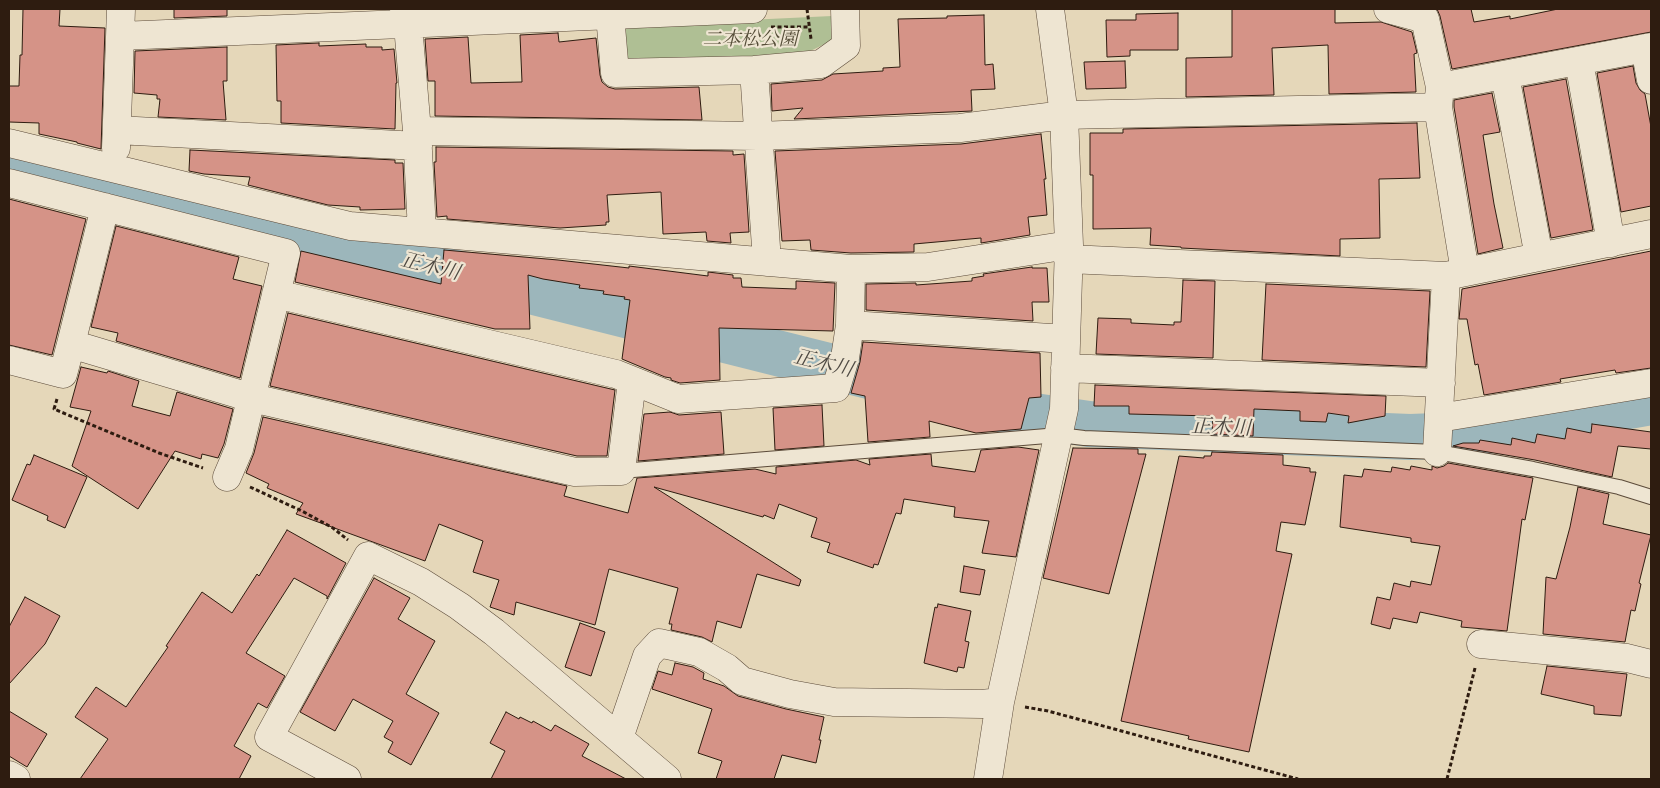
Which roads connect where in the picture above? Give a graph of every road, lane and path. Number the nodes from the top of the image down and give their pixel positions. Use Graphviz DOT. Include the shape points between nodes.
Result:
graph roads {
  1 [pos="753,9"];
  2 [pos="845,9"];
  3 [pos="1050,9"];
  4 [pos="1388,9"];
  5 [pos="254,12"];
  6 [pos="610,15"];
  7 [pos="120,21"];
  8 [pos="408,24"];
  9 [pos="1648,48"];
  10 [pos="1579,61"];
  11 [pos="754,70"];
  12 [pos="1505,75"];
  13 [pos="1651,80"];
  14 [pos="1439,96"];
  15 [pos="1064,116"];
  16 [pos="117,130"];
  17 [pos="758,136"];
  18 [pos="418,138"];
  19 [pos="9,143"];
  20 [pos="115,169"];
  21 [pos="9,183"];
  22 [pos="105,207"];
  23 [pos="284,231"];
  24 [pos="422,232"];
  25 [pos="1651,234"];
  26 [pos="1611,242"];
  27 [pos="1069,252"];
  28 [pos="1539,257"];
  29 [pos="767,262"];
  30 [pos="851,269"];
  31 [pos="1455,274"];
  32 [pos="276,294"];
  33 [pos="850,324"];
  34 [pos="1066,339"];
  35 [pos="70,344"];
  36 [pos="9,360"];
  37 [pos="1065,368"];
  38 [pos="632,381"];
  39 [pos="1651,382"];
  40 [pos="1441,383"];
  41 [pos="252,398"];
  42 [pos="1061,425"];
  43 [pos="1438,436"];
  44 [pos="621,471"];
  45 [pos="227,477"];
  46 [pos="1651,497"];
  47 [pos="1480,644"];
  48 [pos="1651,664"];
  49 [pos="1000,702"];
  50 [pos="619,738"];
  51 [pos="9,775"];
  52 [pos="337,777"];
  53 [pos="16,779"];
  54 [pos="668,779"];
  55 [pos="988,779"];
  56 [pos="1298,779"];
  57 [pos="1448,779"];
  1 -- 6 [label="street"];
  2 -- 11 [label="street" via="846,46 821,64"];
  3 -- 15 [label="street"];
  4 -- 14 [label="street" via="1425,19"];
  5 -- 7 [label="street"];
  5 -- 8 [label="street" via="406,9"];
  6 -- 8 [label="street"];
  6 -- 11 [label="street" via="615,72"];
  7 -- 8 [label="street"];
  7 -- 16 [label="street"];
  8 -- 18 [label="street"];
  9 -- 10 [label="street"];
  9 -- 13 [label="street"];
  10 -- 12 [label="street"];
  10 -- 26 [label="street"];
  11 -- 17 [label="street"];
  12 -- 14 [label="street"];
  12 -- 28 [label="street"];
  14 -- 15 [label="street"];
  14 -- 31 [label="street"];
  15 -- 17 [label="street" via="960,128"];
  15 -- 27 [label="street"];
  16 -- 18 [label="street"];
  16 -- 20 [label="street"];
  17 -- 18 [label="street"];
  17 -- 29 [label="street"];
  18 -- 24 [label="street"];
  19 -- 20 [label="street"];
  20 -- 23 [label="street"];
  21 -- 22 [label="street"];
  22 -- 23 [label="street"];
  22 -- 35 [label="street"];
  23 -- 24 [label="street" via="350,226"];
  23 -- 32 [label="street" via="286,253"];
  24 -- 29 [label="street"];
  25 -- 26 [label="street"];
  26 -- 28 [label="street"];
  27 -- 30 [label="street" via="928,267"];
  27 -- 31 [label="street"];
  27 -- 34 [label="street"];
  28 -- 31 [label="street"];
  29 -- 30 [label="street"];
  30 -- 33 [label="street"];
  31 -- 40 [label="street"];
  32 -- 38 [label="street" via="616,374"];
  32 -- 41 [label="street"];
  33 -- 34 [label="street"];
  33 -- 38 [label="street" via="836,388 678,399"];
  34 -- 37 [label="street"];
  35 -- 36 [label="street" via="63,374"];
  35 -- 41 [label="street"];
  37 -- 40 [label="street"];
  37 -- 42 [label="street"];
  38 -- 44 [label="street"];
  39 -- 43 [label="street"];
  40 -- 43 [label="street"];
  41 -- 44 [label="street" via="575,472"];
  41 -- 45 [label="street" via="239,449"];
  42 -- 43 [label="lane" via="1084,438"];
  42 -- 44 [label="lane"];
  42 -- 49 [label="street"];
  43 -- 46 [label="lane" via="1543,471"];
  47 -- 48 [label="street" via="1627,658"];
  47 -- 57 [label="path"];
  49 -- 50 [label="street" via="834,702 742,681 727,668 698,652 659,643 647,656"];
  49 -- 55 [label="street"];
  49 -- 56 [label="path" via="1048,711"];
  50 -- 52 [label="street" via="459,606 421,582 368,556 270,737"];
  50 -- 54 [label="street"];
  51 -- 53 [label="street"];
}
